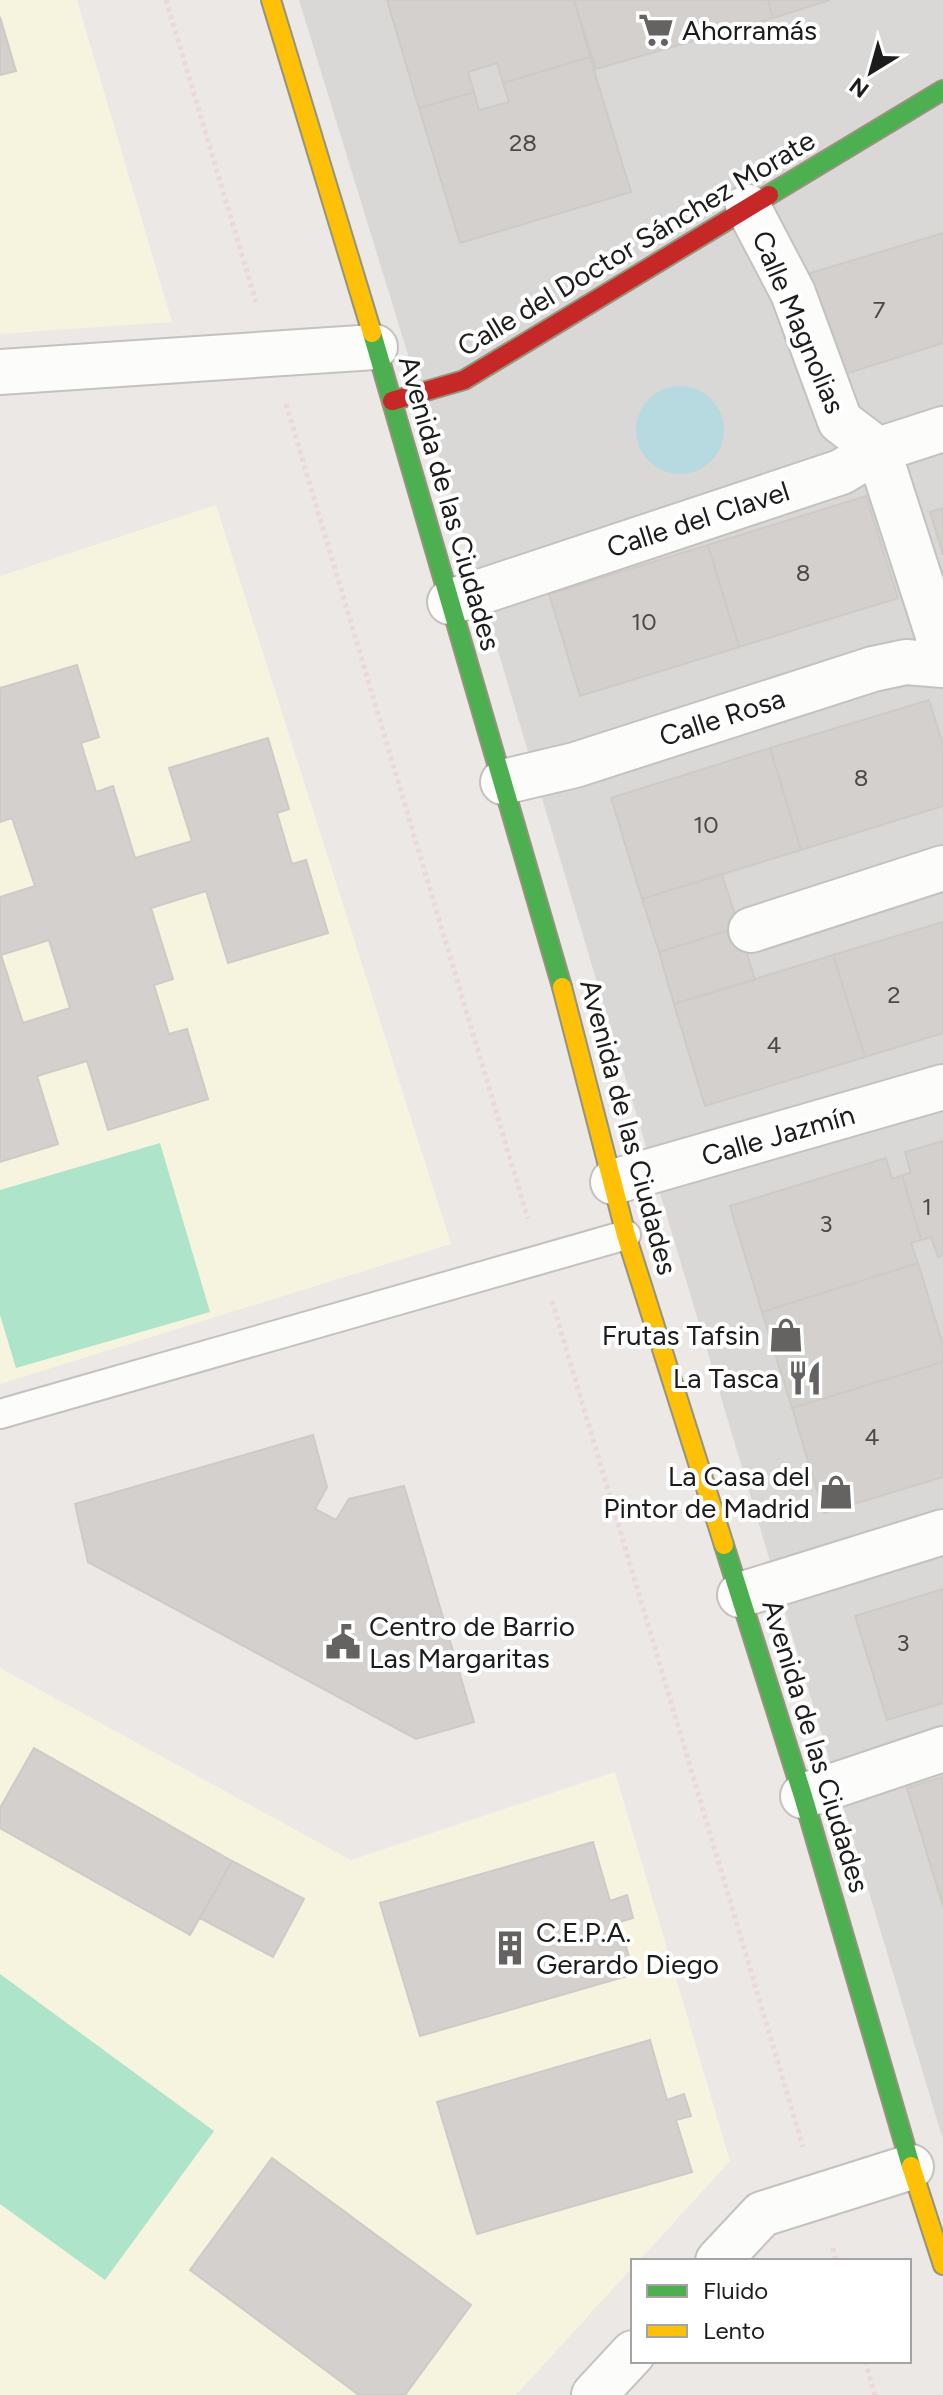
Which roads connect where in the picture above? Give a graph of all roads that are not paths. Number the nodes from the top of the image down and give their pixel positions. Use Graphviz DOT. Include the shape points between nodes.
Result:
graph roads {
  1 [pos="271,0"];
  2 [pos="943,90"];
  3 [pos="748,207"];
  4 [pos="375,347"];
  5 [pos="0,372"];
  6 [pos="392,401"];
  7 [pos="943,429"];
  8 [pos="878,450"];
  9 [pos="450,602"];
  10 [pos="943,651"];
  11 [pos="943,665"];
  12 [pos="503,782"];
  13 [pos="943,868"];
  14 [pos="751,930"];
  15 [pos="943,1087"];
  16 [pos="613,1182"];
  17 [pos="626,1235"];
  18 [pos="0,1414"];
  19 [pos="943,1532"];
  20 [pos="740,1595"];
  21 [pos="943,1749"];
  22 [pos="803,1796"];
  23 [pos="911,2167"];
  24 [pos="720,2259"];
  25 [pos="942,2260"];
  26 [pos="631,2355"];
  27 [pos="594,2395"];
  1 -- 4 [label="street, Avenida de las Ciudades"];
  2 -- 3 [label="street, Calle del Doctor Sánchez Morate"];
  3 -- 6 [label="street, Calle del Doctor Sánchez Morate" via="464,380"];
  3 -- 8 [label="street, Calle Magnolias" via="793,293 840,421"];
  4 -- 5 [label="street"];
  4 -- 6 [label="street, Avenida de las Ciudades"];
  6 -- 9 [label="street, Avenida de las Ciudades"];
  7 -- 8 [label="street, Calle del Clavel"];
  8 -- 9 [label="street, Calle del Clavel" via="841,472"];
  8 -- 10 [label="street"];
  9 -- 12 [label="street, Avenida de las Ciudades"];
  11 -- 12 [label="street, Calle Rosa" via="906,662 873,669 575,765"];
  12 -- 16 [label="street, Avenida de las Ciudades"];
  13 -- 14 [label="street"];
  15 -- 16 [label="street, Calle Jazmín"];
  16 -- 17 [label="street, Avenida de las Ciudades"];
  17 -- 18 [label="lane"];
  17 -- 20 [label="street, Avenida de las Ciudades"];
  19 -- 20 [label="street"];
  20 -- 22 [label="street, Avenida de las Ciudades"];
  21 -- 22 [label="street"];
  22 -- 23 [label="street, Avenida de las Ciudades"];
  23 -- 24 [label="street" via="762,2214"];
  23 -- 25 [label="street, Avenida de las Ciudades"];
  26 -- 27 [label="street"];
}
